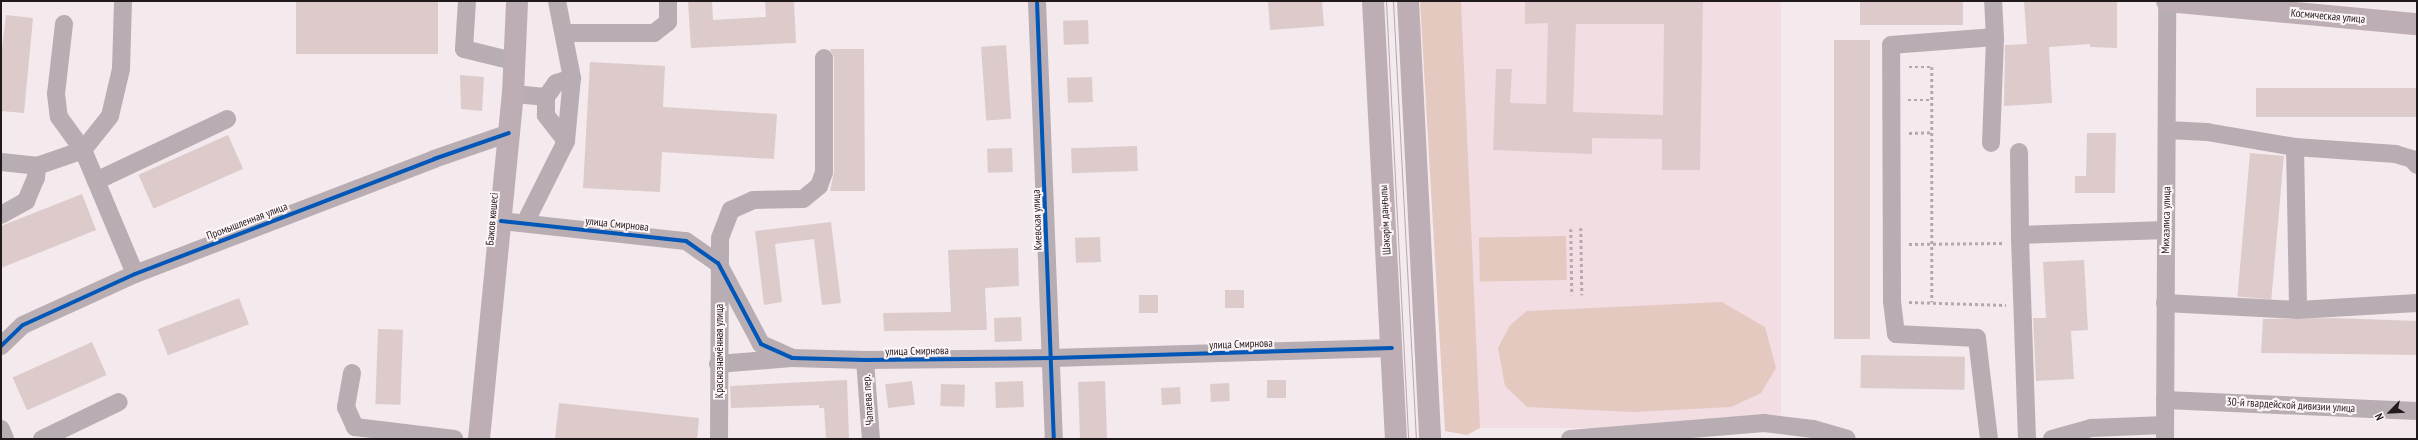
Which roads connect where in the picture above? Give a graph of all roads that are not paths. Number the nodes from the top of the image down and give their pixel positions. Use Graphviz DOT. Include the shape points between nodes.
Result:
graph roads {
  1 [pos="123,1"];
  2 [pos="468,1"];
  3 [pos="517,1"];
  4 [pos="557,1"];
  5 [pos="668,1"];
  6 [pos="1037,1"];
  7 [pos="1373,1"];
  8 [pos="1408,1"];
  9 [pos="1993,1"];
  10 [pos="2167,1"];
  11 [pos="64,24"];
  12 [pos="2417,24"];
  13 [pos="564,33"];
  14 [pos="1995,37"];
  15 [pos="824,58"];
  16 [pos="513,61"];
  17 [pos="572,78"];
  18 [pos="513,94"];
  19 [pos="546,97"];
  20 [pos="227,118"];
  21 [pos="2167,130"];
  22 [pos="509,133"];
  23 [pos="566,141"];
  24 [pos="1991,143"];
  25 [pos="2296,147"];
  26 [pos="83,150"];
  27 [pos="2019,152"];
  28 [pos="1,162"];
  29 [pos="2417,165"];
  30 [pos="37,166"];
  31 [pos="96,181"];
  32 [pos="1,215"];
  33 [pos="501,221"];
  34 [pos="525,223"];
  35 [pos="2166,230"];
  36 [pos="2020,239"];
  37 [pos="718,264"];
  38 [pos="135,274"];
  39 [pos="2165,303"];
  40 [pos="2417,303"];
  41 [pos="2298,310"];
  42 [pos="1,346"];
  43 [pos="1392,348"];
  44 [pos="1426,348"];
  45 [pos="792,358"];
  46 [pos="1052,358"];
  47 [pos="865,360"];
  48 [pos="718,364"];
  49 [pos="352,373"];
  50 [pos="2165,400"];
  51 [pos="119,402"];
  52 [pos="2417,411"];
  53 [pos="1,428"];
  54 [pos="2165,432"];
  55 [pos="2060,438"];
  56 [pos="5,439"];
  57 [pos="42,439"];
  58 [pos="454,439"];
  59 [pos="479,439"];
  60 [pos="719,439"];
  61 [pos="871,439"];
  62 [pos="1054,439"];
  63 [pos="1396,439"];
  64 [pos="1430,439"];
  65 [pos="1570,439"];
  66 [pos="1846,439"];
  67 [pos="1989,439"];
  68 [pos="2027,439"];
  1 -- 26 [label="street" via="121,69 110,116"];
  2 -- 16 [label="street" via="464,49"];
  3 -- 16 [label="main road, Бажов көшесі"];
  4 -- 13 [label="street"];
  5 -- 13 [label="street" via="668,22 654,33"];
  6 -- 46 [label="street, Киевская улица"];
  7 -- 43 [label="main road, Шәкәрім даңғылы"];
  8 -- 44 [label="main road"];
  9 -- 14 [label="street"];
  10 -- 12 [label="main road, Космическая улица"];
  10 -- 21 [label="street, Михаэлиса улица"];
  11 -- 26 [label="street" via="56,94 59,117"];
  13 -- 17 [label="street"];
  14 -- 24 [label="street"];
  14 -- 67 [label="street" via="1892,45 1902,98 1892,244 1892,301 1896,334 1977,338"];
  15 -- 37 [label="street, Краснознамённая улица" via="823,179 819,186 803,199 752,200 731,210 720,238"];
  16 -- 18 [label="main road, Бажов көшесі"];
  17 -- 19 [label="street" via="556,83"];
  17 -- 23 [label="street"];
  18 -- 19 [label="street"];
  18 -- 22 [label="main road, Бажов көшесі"];
  19 -- 23 [label="street" via="546,115"];
  20 -- 31 [label="street"];
  21 -- 25 [label="street" via="2207,132"];
  21 -- 35 [label="street, Михаэлиса улица"];
  22 -- 33 [label="main road, Бажов көшесі"];
  22 -- 38 [label="street, Промышленная улица" via="434,159"];
  23 -- 34 [label="street"];
  25 -- 29 [label="street" via="2396,154 2412,159"];
  25 -- 41 [label="street"];
  26 -- 30 [label="street"];
  26 -- 31 [label="street"];
  27 -- 36 [label="street"];
  28 -- 30 [label="street"];
  30 -- 32 [label="street" via="36,178 26,201"];
  31 -- 38 [label="street"];
  33 -- 34 [label="street, улица Смирнова"];
  33 -- 59 [label="main road, Бажов көшесі"];
  34 -- 37 [label="street, улица Смирнова" via="686,241"];
  35 -- 36 [label="street"];
  35 -- 39 [label="street, Михаэлиса улица"];
  36 -- 68 [label="street"];
  37 -- 45 [label="street, улица Смирнова" via="762,344"];
  37 -- 48 [label="street, Краснознамённая улица"];
  38 -- 42 [label="street, Промышленная улица" via="23,325"];
  39 -- 41 [label="street"];
  39 -- 50 [label="street, Михаэлиса улица"];
  40 -- 41 [label="street"];
  43 -- 44 [label="main road, улица Смирнова"];
  43 -- 46 [label="street, улица Смирнова"];
  43 -- 63 [label="main road, Шәкәрім даңғылы"];
  44 -- 64 [label="main road"];
  45 -- 47 [label="street, улица Смирнова"];
  45 -- 48 [label="street"];
  46 -- 47 [label="street, улица Смирнова"];
  46 -- 62 [label="street, Киевская улица"];
  47 -- 61 [label="street, Чапаева пер."];
  48 -- 60 [label="street, Краснознамённая улица"];
  49 -- 58 [label="street" via="346,407 355,427"];
  50 -- 52 [label="street, 30-й гвардейской дивизии улица"];
  50 -- 54 [label="street, Михаэлиса улица"];
  51 -- 57 [label="street"];
  53 -- 56 [label="street"];
  54 -- 55 [label="street" via="2091,428"];
  65 -- 66 [label="street" via="1764,423 1813,429"];
}
